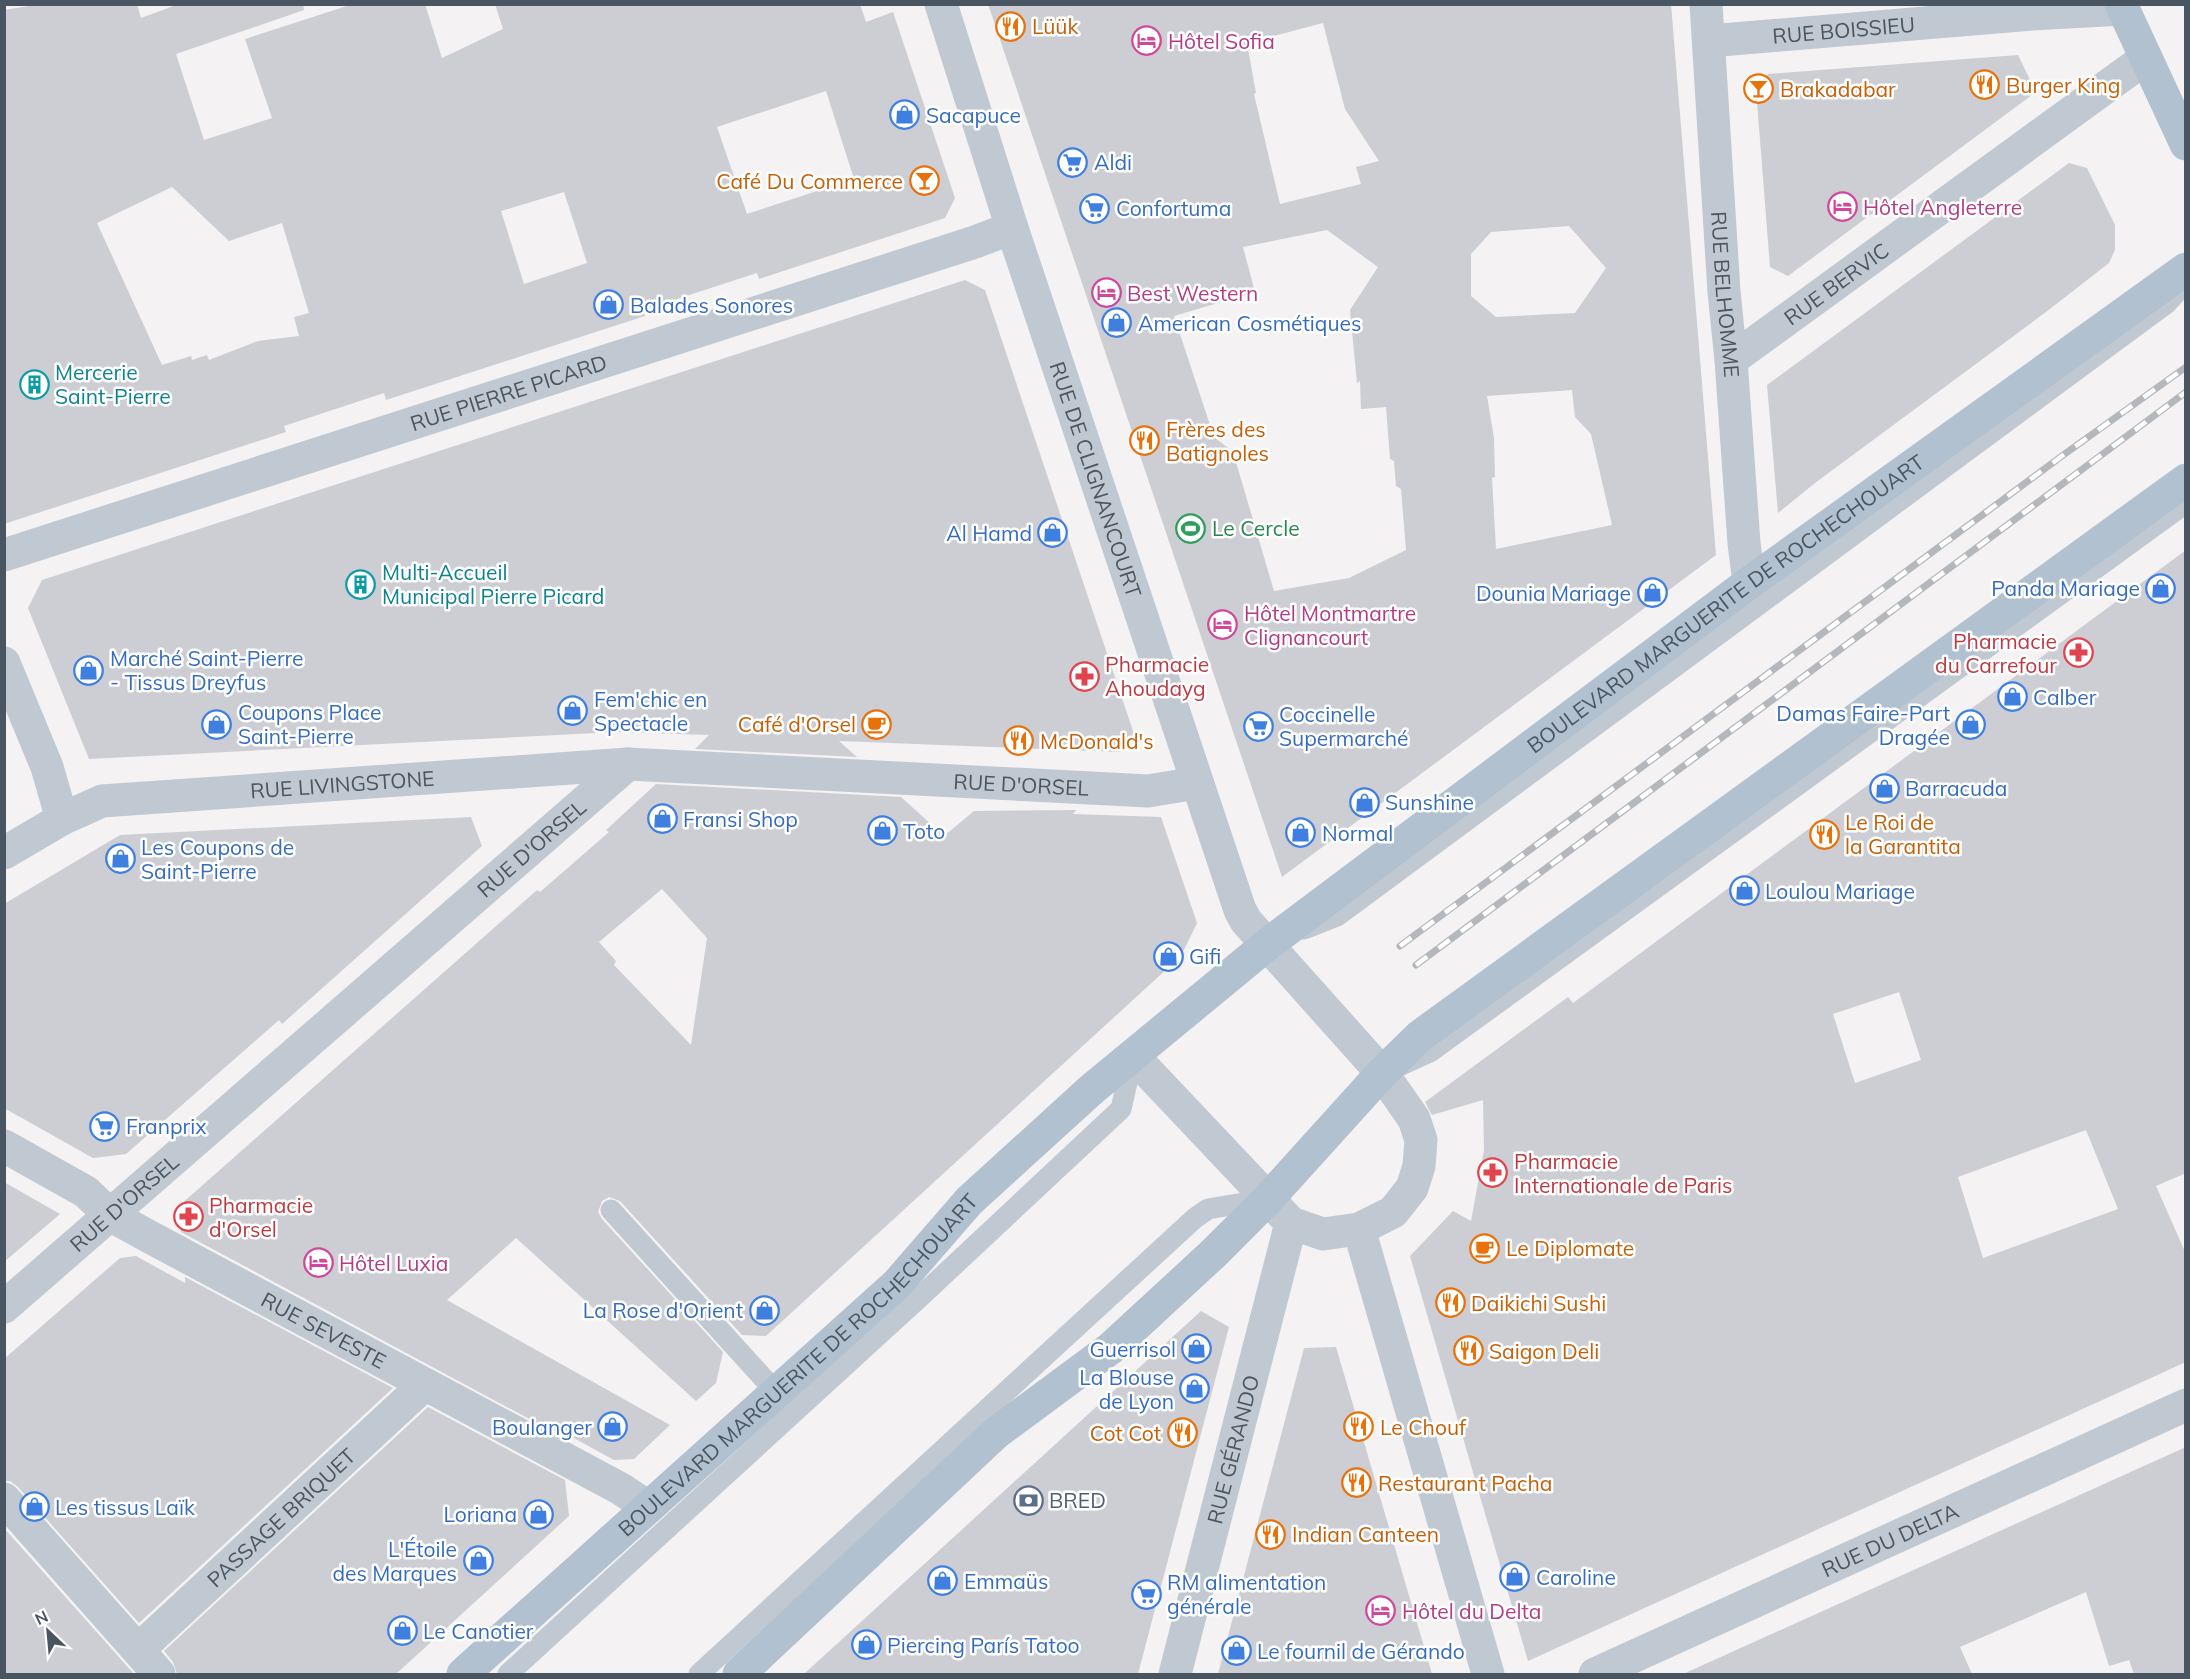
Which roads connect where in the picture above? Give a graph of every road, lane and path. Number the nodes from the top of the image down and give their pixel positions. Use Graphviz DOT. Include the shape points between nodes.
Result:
graph roads {
  1 [pos="941,4"];
  2 [pos="1706,4"];
  3 [pos="2122,7"];
  4 [pos="1709,41"];
  5 [pos="2146,58"];
  6 [pos="2186,144"];
  7 [pos="1012,228"];
  8 [pos="2186,269"];
  9 [pos="2186,283"];
  10 [pos="1731,360"];
  11 [pos="2186,480"];
  12 [pos="2186,503"];
  13 [pos="4,555"];
  14 [pos="1749,584"];
  15 [pos="4,663"];
  16 [pos="628,764"];
  17 [pos="1197,783"];
  18 [pos="62,819"];
  19 [pos="4,853"];
  20 [pos="1268,944"];
  21 [pos="1133,1056"];
  22 [pos="1382,1073"];
  23 [pos="4,1146"];
  24 [pos="1268,1199"];
  25 [pos="611,1210"];
  26 [pos="111,1215"];
  27 [pos="1292,1223"];
  28 [pos="1359,1228"];
  29 [pos="4,1307"];
  30 [pos="424,1385"];
  31 [pos="776,1392"];
  32 [pos="2186,1405"];
  33 [pos="4,1499"];
  34 [pos="648,1507"];
  35 [pos="138,1650"];
  36 [pos="159,1674"];
  37 [pos="463,1674"];
  38 [pos="508,1674"];
  39 [pos="699,1674"];
  40 [pos="739,1674"];
  41 [pos="1175,1674"];
  42 [pos="1488,1674"];
  43 [pos="1595,1674"];
  1 -- 7 [label="street, RUE DE CLIGNANCOURT"];
  2 -- 4 [label="street, RUE BELHOMME"];
  3 -- 4 [label="street, RUE BOISSIEU"];
  3 -- 5 [label="main road"];
  4 -- 10 [label="street, RUE BELHOMME"];
  5 -- 6 [label="main road"];
  5 -- 10 [label="street, RUE BERVIC"];
  7 -- 13 [label="street, RUE PIERRE PICARD"];
  7 -- 17 [label="street, RUE DE CLIGNANCOURT"];
  8 -- 14 [label="main road, BOULEVARD MARGUERITE DE ROCHECHOUART"];
  9 -- 20 [label="lane, BOULEVARD MARGUERITE DE ROCHECHOUART" via="2167,303 1337,916"];
  10 -- 14 [label="street, RUE BELHOMME"];
  11 -- 22 [label="main road" via="1420,1036"];
  12 -- 22 [label="lane" via="1430,1052"];
  14 -- 20 [label="main road, BOULEVARD MARGUERITE DE ROCHECHOUART"];
  15 -- 18 [label="street" via="47,767"];
  16 -- 17 [label="street, RUE D'ORSEL" via="1148,791"];
  16 -- 18 [label="street, RUE LIVINGSTONE" via="102,801"];
  16 -- 26 [label="street, RUE D'ORSEL"];
  17 -- 20 [label="street, RUE DE CLIGNANCOURT" via="1240,910"];
  18 -- 19 [label="street, RUE LIVINGSTONE"];
  20 -- 21 [label="main road, BOULEVARD MARGUERITE DE ROCHECHOUART"];
  20 -- 22 [label="street"];
  21 -- 24 [label="street"];
  21 -- 31 [label="main road, BOULEVARD MARGUERITE DE ROCHECHOUART" via="969,1201 897,1284"];
  21 -- 38 [label="lane, BOULEVARD MARGUERITE DE ROCHECHOUART" via="1121,1109"];
  22 -- 24 [label="main road"];
  22 -- 28 [label="street" via="1414,1119 1421,1140 1419,1166 1412,1188 1393,1212"];
  23 -- 26 [label="street, RUE SEVESTE" via="86,1192"];
  24 -- 27 [label="street"];
  24 -- 39 [label="lane" via="1208,1209 1195,1218"];
  24 -- 40 [label="main road" via="1111,1348 996,1433"];
  25 -- 31 [label="lane"];
  26 -- 29 [label="street, RUE D'ORSEL"];
  26 -- 30 [label="street, RUE SEVESTE"];
  27 -- 28 [label="street" via="1323,1234"];
  27 -- 41 [label="street, RUE GÉRANDO"];
  28 -- 42 [label="street"];
  30 -- 34 [label="street, RUE SEVESTE"];
  30 -- 35 [label="street, PASSAGE BRIQUET"];
  31 -- 34 [label="main road, BOULEVARD MARGUERITE DE ROCHECHOUART"];
  32 -- 43 [label="street, RUE DU DELTA"];
  33 -- 35 [label="street"];
  34 -- 37 [label="main road, BOULEVARD MARGUERITE DE ROCHECHOUART"];
  35 -- 36 [label="street"];
}
